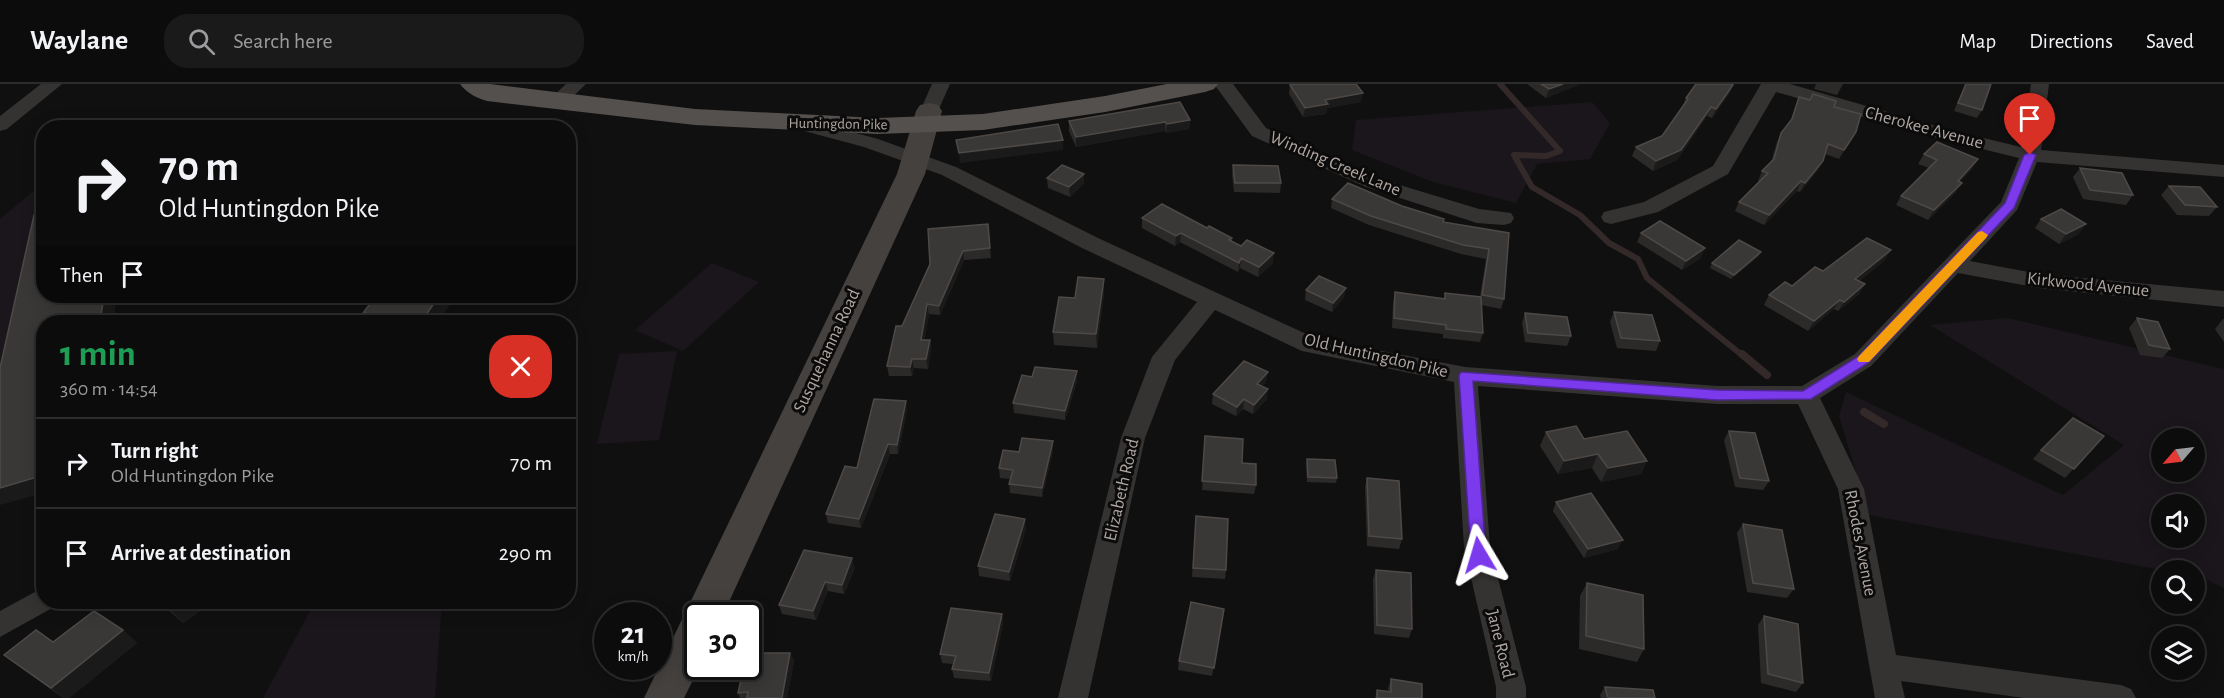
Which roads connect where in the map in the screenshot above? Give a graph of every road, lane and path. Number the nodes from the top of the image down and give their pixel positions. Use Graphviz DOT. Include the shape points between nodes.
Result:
graph roads {
  1 [pos="53,84"];
  2 [pos="473,84"];
  3 [pos="529,84"];
  4 [pos="941,84"];
  5 [pos="1140,84"];
  6 [pos="1204,84"];
  7 [pos="1223,84"];
  8 [pos="1771,84"];
  9 [pos="2040,84"];
  10 [pos="569,91"];
  11 [pos="927,118"];
  12 [pos="800,124"];
  13 [pos="0,125"];
  14 [pos="2030,155"];
  15 [pos="917,158"];
  16 [pos="2224,171"];
  17 [pos="1611,217"];
  18 [pos="1504,218"];
  19 [pos="1954,265"];
  20 [pos="2224,299"];
  21 [pos="1210,300"];
  22 [pos="1465,376"];
  23 [pos="1806,396"];
  24 [pos="710,602"];
  25 [pos="36,604"];
  26 [pos="0,625"];
  27 [pos="684,657"];
  28 [pos="1884,666"];
  29 [pos="664,698"];
  30 [pos="1074,698"];
  31 [pos="1511,698"];
  32 [pos="1890,698"];
  33 [pos="2121,698"];
  1 -- 13 [label="street"];
  2 -- 10 [label="main road, Huntingdon Pike" via="487,93"];
  3 -- 10 [label="main road, Huntingdon Pike"];
  4 -- 11 [label="street, Susquehanna Road"];
  5 -- 11 [label="main road, Huntingdon Pike"];
  6 -- 11 [label="main road, Huntingdon Pike" via="983,122"];
  7 -- 18 [label="street, Winding Creek Lane" via="1259,132 1373,183 1477,216"];
  8 -- 14 [label="street, Cherokee Avenue"];
  8 -- 17 [label="street" via="1721,170 1651,207"];
  9 -- 14 [label="street"];
  10 -- 11 [label="main road, Huntingdon Pike" via="709,105"];
  10 -- 12 [label="main road, Huntingdon Pike" via="695,117"];
  11 -- 12 [label="main road, Huntingdon Pike"];
  11 -- 15 [label="main road, Susquehanna Road"];
  12 -- 15 [label="street, Old Huntingdon Pike"];
  14 -- 16 [label="street, Cherokee Avenue"];
  14 -- 19 [label="street" via="2010,205"];
  15 -- 21 [label="street, Old Huntingdon Pike"];
  15 -- 24 [label="main road, Susquehanna Road"];
  19 -- 20 [label="street, Kirkwood Avenue" via="2039,281"];
  19 -- 23 [label="street" via="1863,360"];
  21 -- 22 [label="street, Old Huntingdon Pike" via="1310,345"];
  21 -- 30 [label="street, Elizabeth Road" via="1164,357 1133,438"];
  22 -- 23 [label="street, Old Huntingdon Pike" via="1717,395"];
  22 -- 31 [label="street, Jane Road" via="1477,548"];
  23 -- 28 [label="street, Rhodes Avenue" via="1851,489"];
  25 -- 26 [label="street"];
  27 -- 29 [label="main road"];
  28 -- 32 [label="street, Rhodes Avenue"];
  28 -- 33 [label="street"];
}
